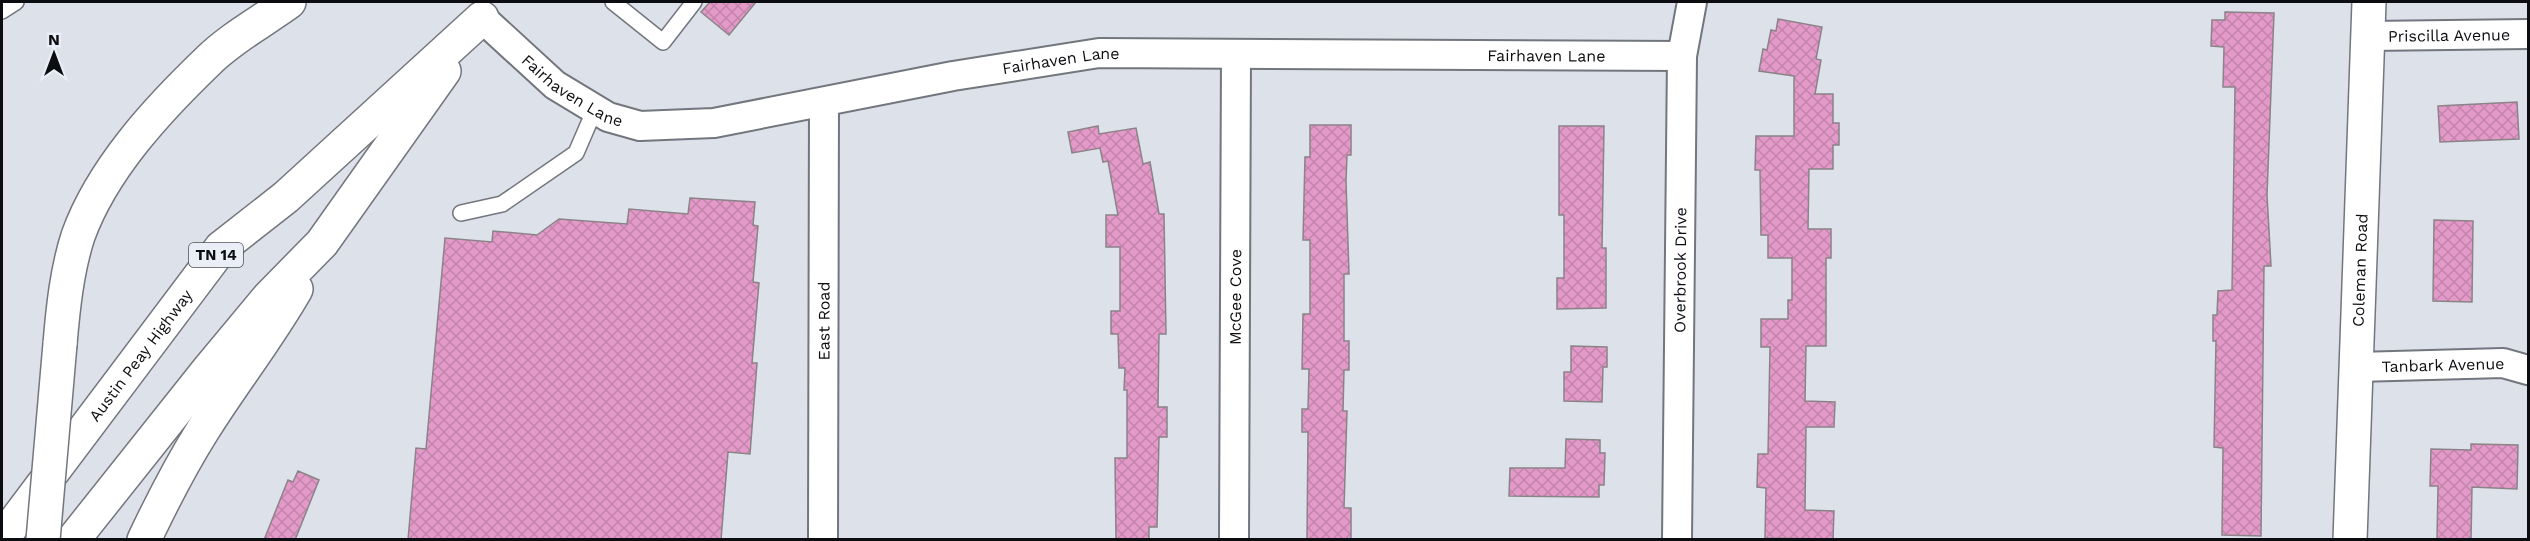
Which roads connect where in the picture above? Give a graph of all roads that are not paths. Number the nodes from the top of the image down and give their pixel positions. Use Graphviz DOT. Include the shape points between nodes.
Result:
graph roads {
  1 [pos="16,2"];
  2 [pos="289,2"];
  3 [pos="613,2"];
  4 [pos="694,2"];
  5 [pos="1692,2"];
  6 [pos="2369,2"];
  7 [pos="489,10"];
  8 [pos="2,11"];
  9 [pos="2529,34"];
  10 [pos="2369,36"];
  11 [pos="1236,54"];
  12 [pos="1682,56"];
  13 [pos="824,103"];
  14 [pos="595,109"];
  15 [pos="461,213"];
  16 [pos="322,243"];
  17 [pos="2357,367"];
  18 [pos="2529,370"];
  19 [pos="2,539"];
  20 [pos="43,540"];
  21 [pos="73,540"];
  22 [pos="144,540"];
  23 [pos="823,540"];
  24 [pos="1234,540"];
  25 [pos="1677,540"];
  26 [pos="2350,540"];
  1 -- 8 [label="lane"];
  2 -- 20 [label="main road, bridge" via="209,59 142,132 102,187 78,236 64,298"];
  3 -- 4 [label="lane" via="663,42"];
  5 -- 12 [label="street, Overbrook Drive"];
  6 -- 10 [label="main road, Coleman Road"];
  7 -- 14 [label="street, Fairhaven Lane" via="555,85"];
  7 -- 16 [label="main road"];
  7 -- 19 [label="main road, Austin Peay Highway / TN 14" via="286,197 221,248"];
  9 -- 10 [label="street, Priscilla Avenue"];
  10 -- 17 [label="main road, Coleman Road"];
  11 -- 12 [label="street, Fairhaven Lane"];
  11 -- 13 [label="street, Fairhaven Lane" via="1099,53 953,76"];
  11 -- 24 [label="street, McGee Cove"];
  12 -- 25 [label="street, Overbrook Drive"];
  13 -- 14 [label="street, Fairhaven Lane" via="714,123 640,126"];
  13 -- 23 [label="street, East Road"];
  14 -- 15 [label="lane" via="576,153 502,204"];
  16 -- 21 [label="main road" via="269,297 208,369"];
  16 -- 22 [label="main road" via="275,325 203,430"];
  17 -- 18 [label="street, Tanbark Avenue" via="2503,363"];
  17 -- 26 [label="main road, Coleman Road"];
}
